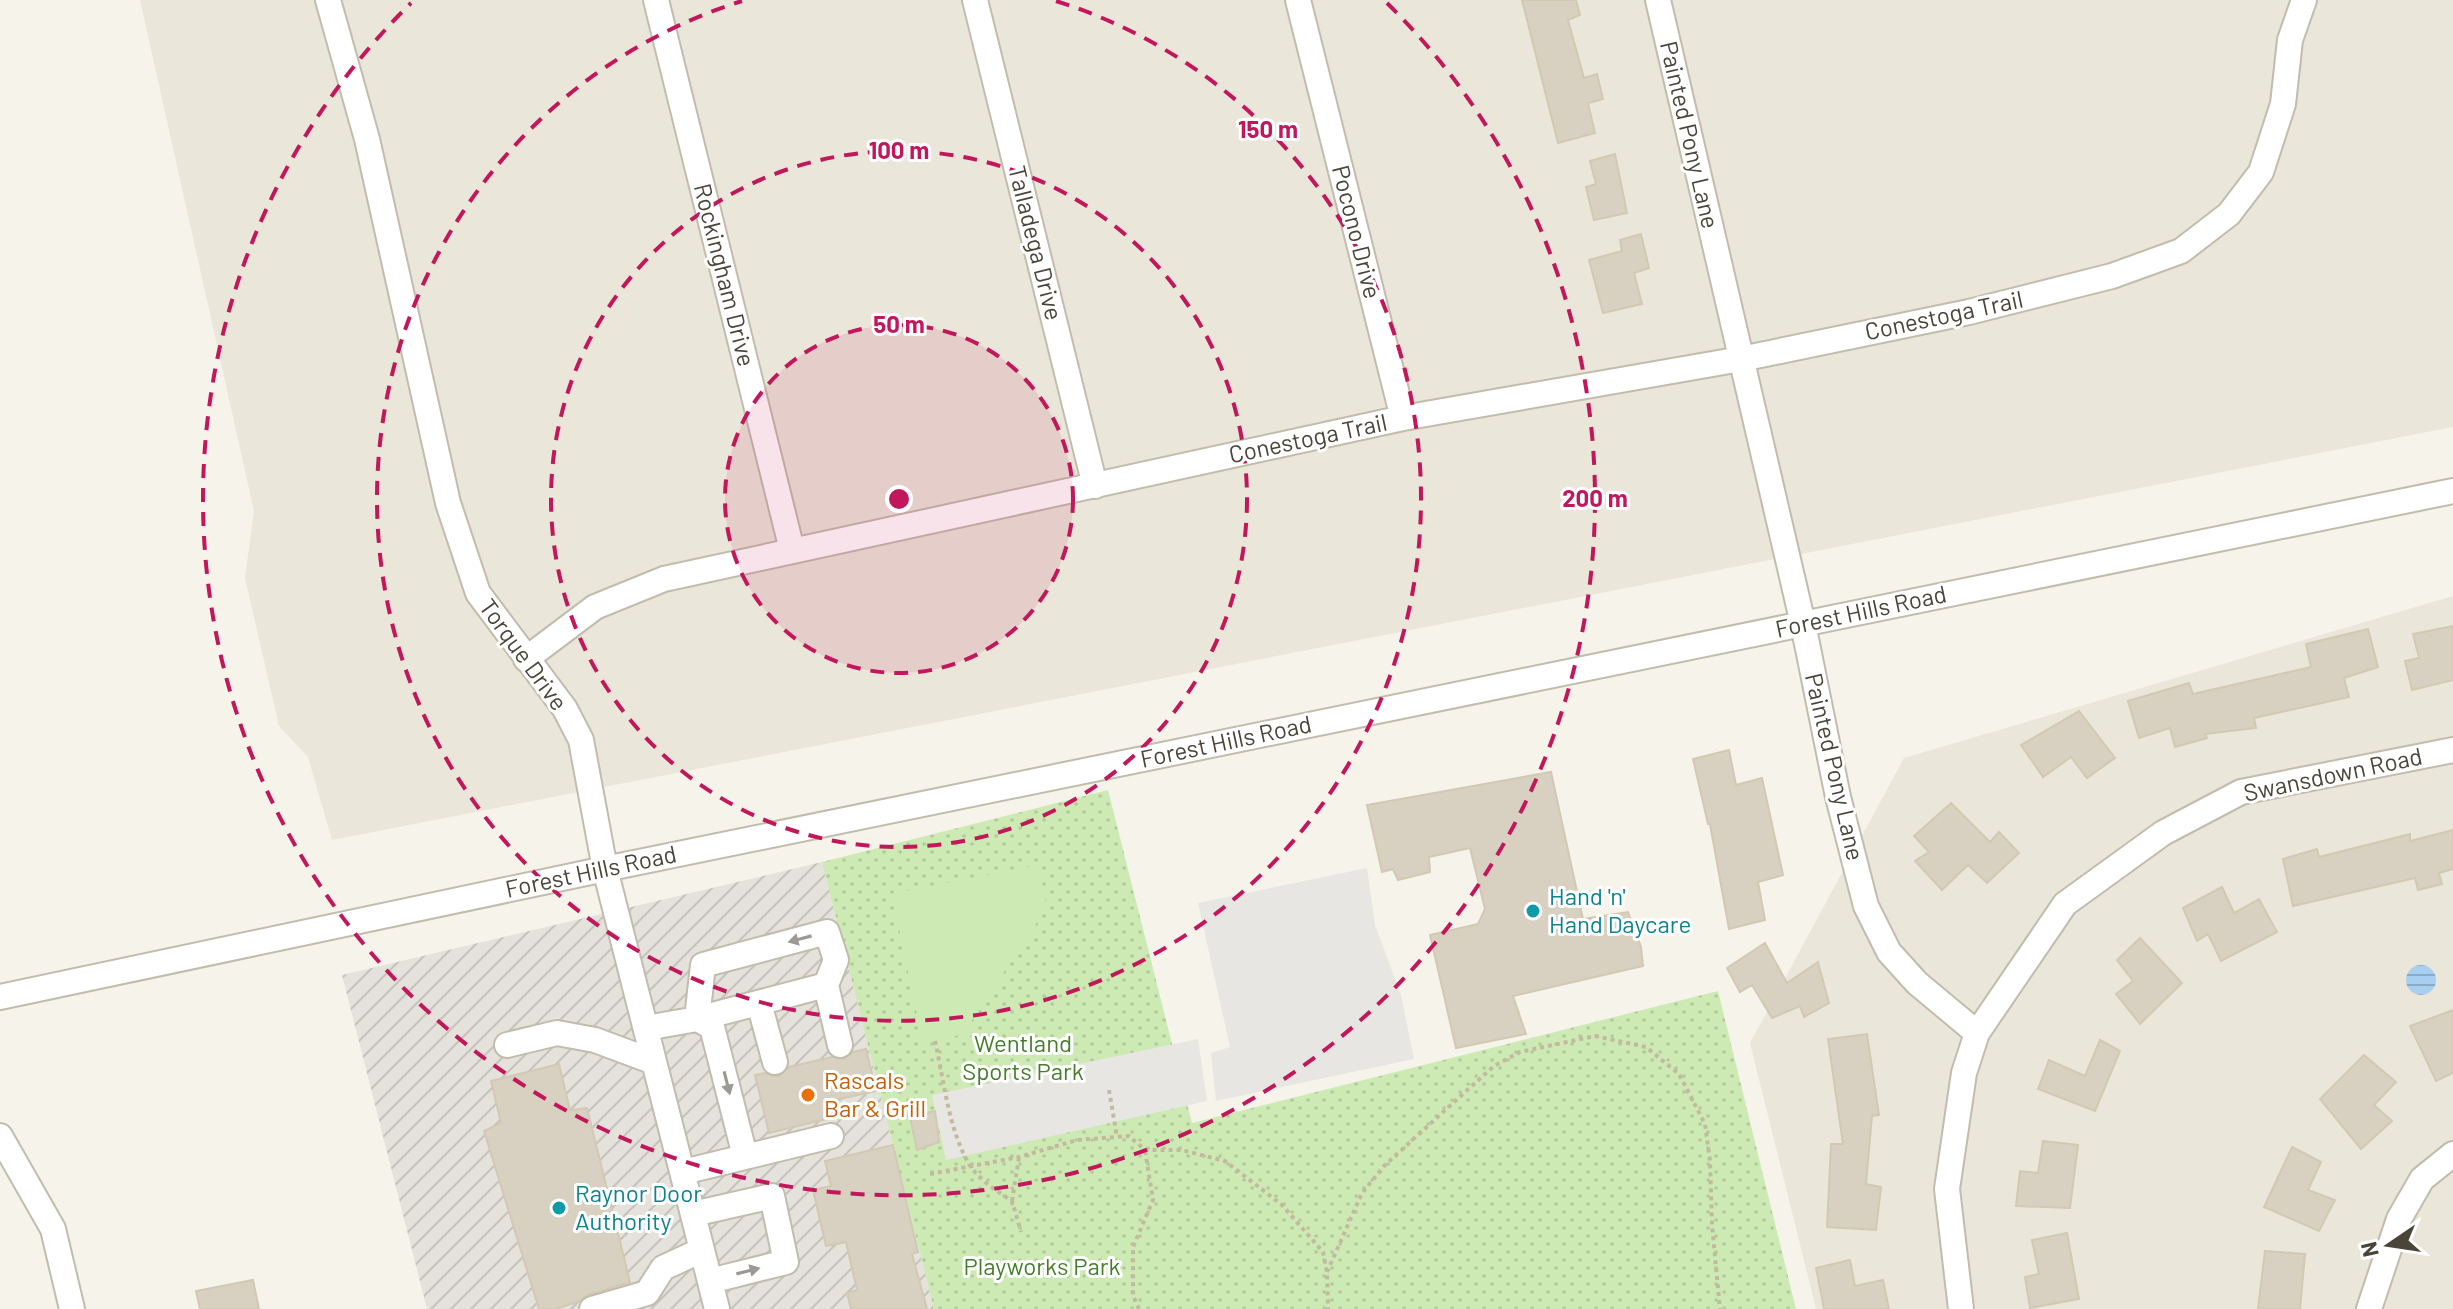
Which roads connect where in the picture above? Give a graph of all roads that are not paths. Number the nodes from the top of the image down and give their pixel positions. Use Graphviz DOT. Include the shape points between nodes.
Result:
graph roads {
  1 [pos="328,0"];
  2 [pos="656,0"];
  3 [pos="975,0"];
  4 [pos="1298,0"];
  5 [pos="1658,0"];
  6 [pos="2304,0"];
  7 [pos="1741,359"];
  8 [pos="1403,418"];
  9 [pos="1095,486"];
  10 [pos="2453,491"];
  11 [pos="792,550"];
  12 [pos="1803,624"];
  13 [pos="526,659"];
  14 [pos="2453,750"];
  15 [pos="605,869"];
  16 [pos="826,985"];
  17 [pos="0,997"];
  18 [pos="759,1003"];
  19 [pos="697,1019"];
  20 [pos="646,1028"];
  21 [pos="1977,1033"];
  22 [pos="507,1045"];
  23 [pos="840,1045"];
  24 [pos="654,1062"];
  25 [pos="775,1062"];
  26 [pos="0,1136"];
  27 [pos="831,1136"];
  28 [pos="2453,1154"];
  29 [pos="745,1156"];
  30 [pos="683,1172"];
  31 [pos="693,1214"];
  32 [pos="702,1250"];
  33 [pos="710,1281"];
  34 [pos="72,1309"];
  35 [pos="592,1309"];
  36 [pos="717,1309"];
  37 [pos="1961,1309"];
  38 [pos="2369,1309"];
  1 -- 13 [label="street, Torque Drive" via="367,139 448,503 478,593"];
  2 -- 11 [label="street, Rockingham Drive"];
  3 -- 9 [label="street, Talladega Drive"];
  4 -- 8 [label="street, Pocono Drive"];
  5 -- 7 [label="street, Painted Pony Lane"];
  6 -- 7 [label="street, Conestoga Trail" via="2290,40 2283,104 2261,172 2229,214 2181,251 2112,276 1969,312"];
  7 -- 8 [label="street, Conestoga Trail"];
  7 -- 12 [label="street, Painted Pony Lane"];
  8 -- 9 [label="street, Conestoga Trail"];
  9 -- 11 [label="street, Conestoga Trail"];
  10 -- 12 [label="street, Forest Hills Road"];
  11 -- 13 [label="street, Conestoga Trail" via="636,590 595,607"];
  12 -- 15 [label="street, Forest Hills Road"];
  12 -- 21 [label="street, Painted Pony Lane" via="1866,906 1889,952"];
  13 -- 15 [label="street, Torque Drive" via="565,709 581,740"];
  14 -- 21 [label="street, Swansdown Road" via="2241,792 2163,833 2065,904"];
  15 -- 17 [label="street, Forest Hills Road"];
  15 -- 20 [label="street, Torque Drive"];
  16 -- 18 [label="street"];
  16 -- 19 [label="street, one-way" via="836,960 827,932 703,965"];
  16 -- 23 [label="street"];
  18 -- 19 [label="street"];
  18 -- 25 [label="street"];
  19 -- 20 [label="street"];
  19 -- 29 [label="street, one-way" via="712,1027"];
  20 -- 24 [label="street, Torque Drive"];
  21 -- 37 [label="street" via="1964,1073 1947,1189"];
  22 -- 24 [label="street" via="557,1033 595,1040"];
  24 -- 30 [label="street, Torque Drive"];
  26 -- 34 [label="street" via="53,1229"];
  27 -- 29 [label="street"];
  28 -- 38 [label="street" via="2422,1179 2399,1219"];
  29 -- 30 [label="street"];
  30 -- 31 [label="street, Torque Drive"];
  31 -- 32 [label="street, Torque Drive"];
  33 -- 31 [label="street, one-way" via="786,1262 772,1196"];
  32 -- 33 [label="street, Torque Drive"];
  32 -- 35 [label="street" via="663,1268 647,1293"];
  33 -- 36 [label="street, Torque Drive"];
}
